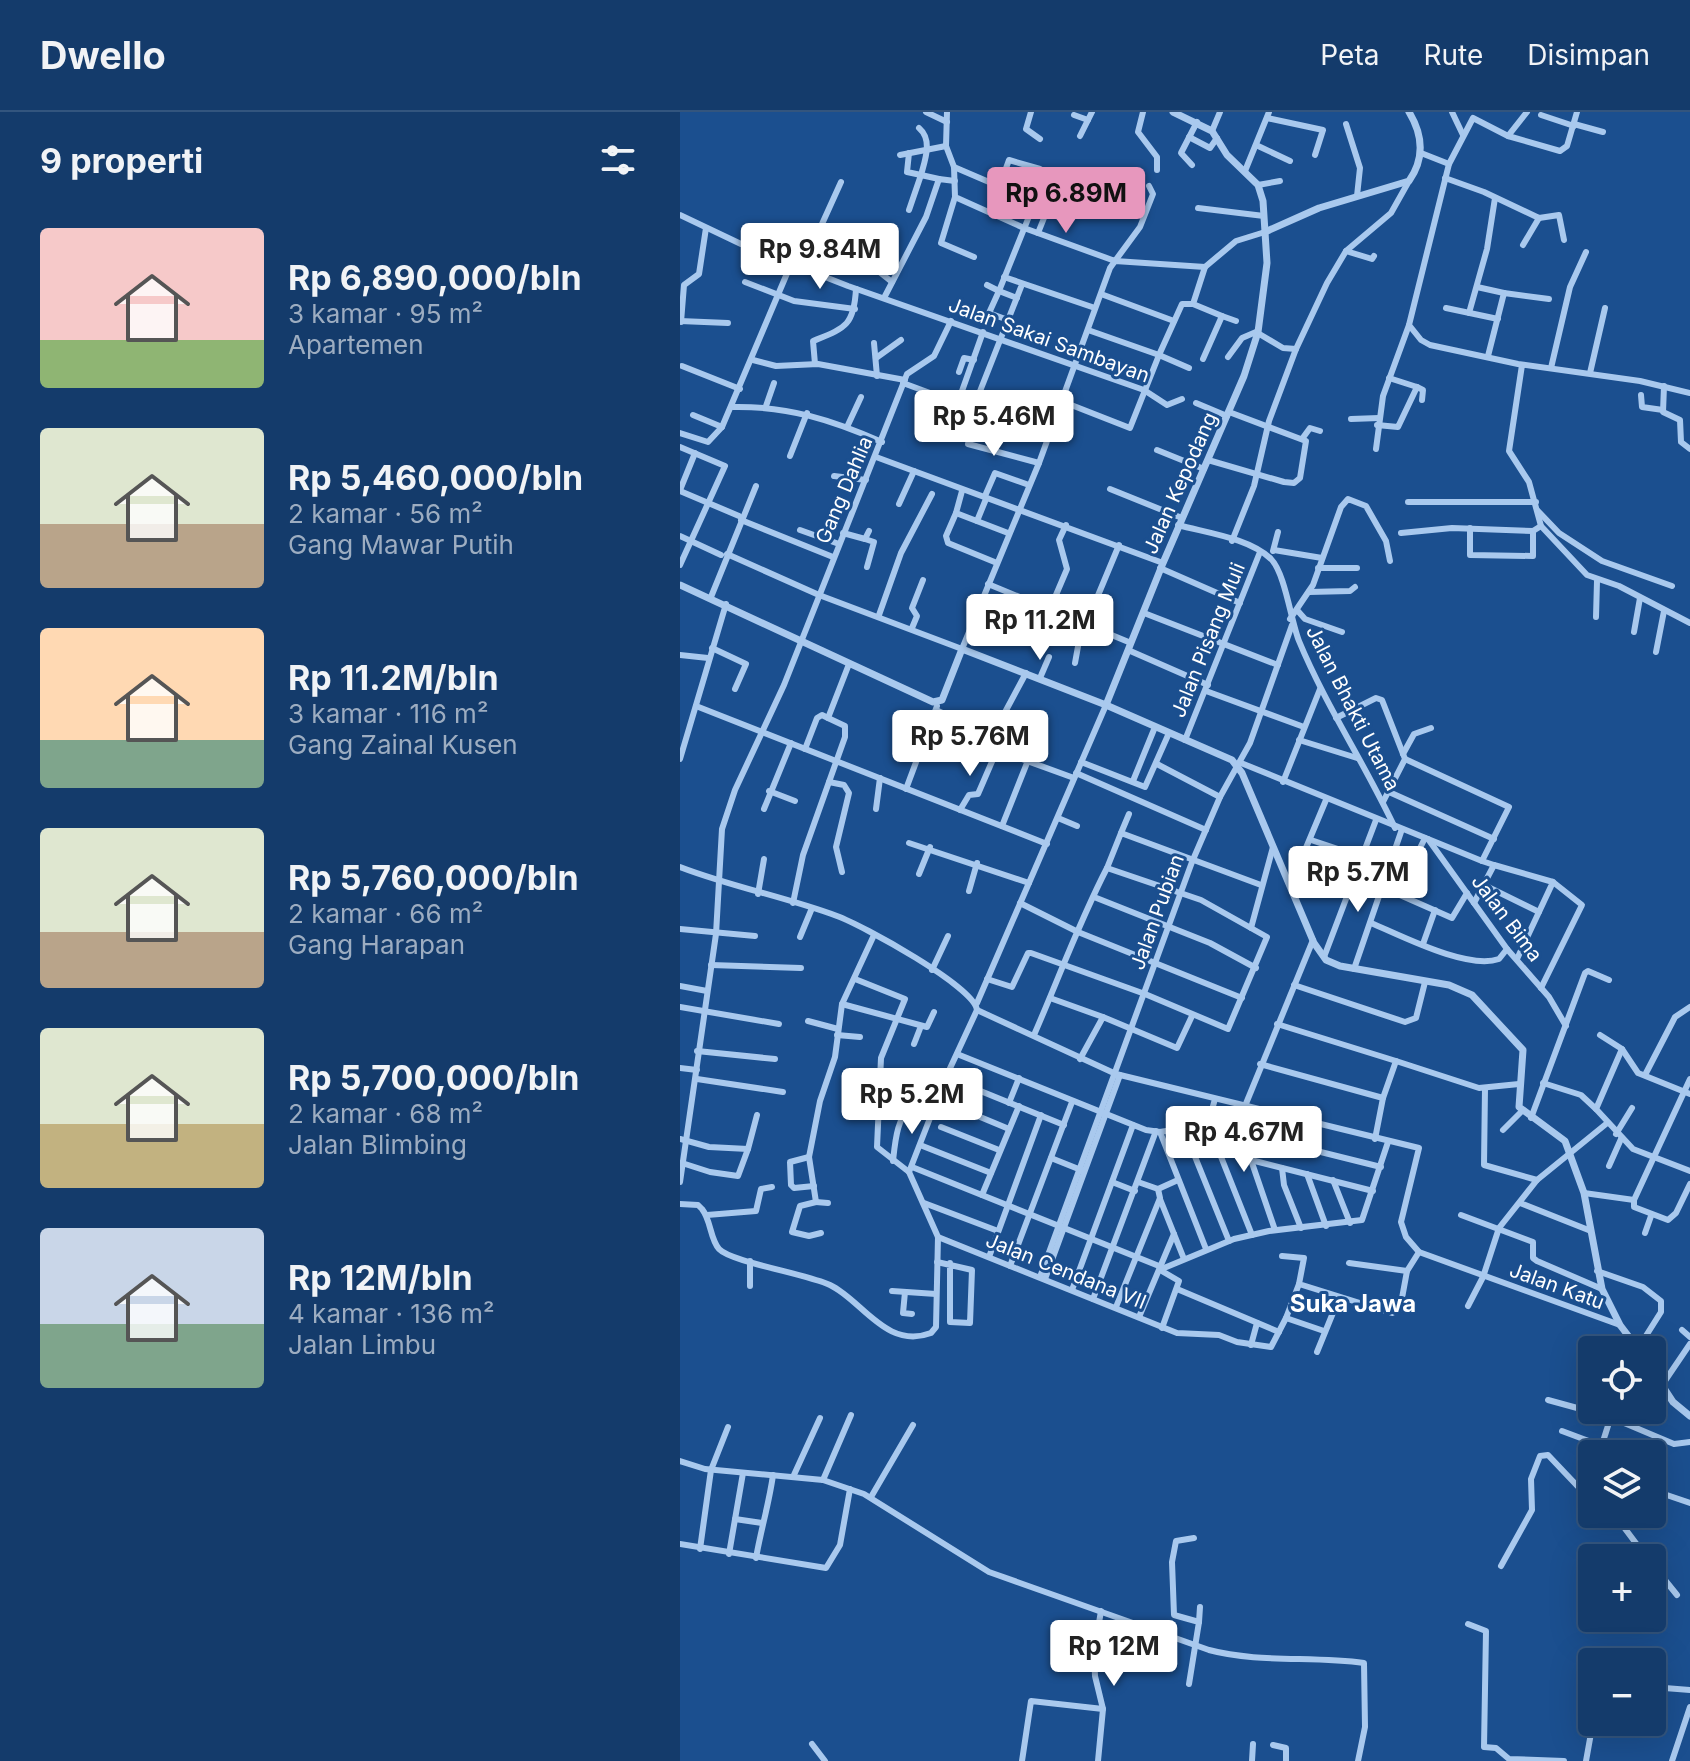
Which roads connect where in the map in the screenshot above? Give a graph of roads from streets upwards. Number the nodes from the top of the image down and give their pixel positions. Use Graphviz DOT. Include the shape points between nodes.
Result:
graph roads {
  1 [pos="926,112"];
  2 [pos="947,112"];
  3 [pos="1031,112"];
  4 [pos="1092,112"];
  5 [pos="1143,112"];
  6 [pos="1173,112"];
  7 [pos="1220,112"];
  8 [pos="1452,112"];
  9 [pos="1527,112"];
  10 [pos="1577,112"];
  11 [pos="1412,113"];
  12 [pos="1074,115"];
  13 [pos="1268,115"];
  14 [pos="1473,115"];
  15 [pos="1541,115"];
  16 [pos="1088,120"];
  17 [pos="947,122"];
  18 [pos="1197,122"];
  19 [pos="1346,124"];
  20 [pos="1574,125"];
  21 [pos="919,128"];
  22 [pos="1212,131"];
  23 [pos="1603,132"];
  24 [pos="1463,135"];
  25 [pos="1080,136"];
  26 [pos="1508,136"];
  27 [pos="1189,137"];
  28 [pos="1217,138"];
  29 [pos="1040,139"];
  30 [pos="1256,145"];
  31 [pos="946,146"];
  32 [pos="927,150"];
  33 [pos="909,153"];
  34 [pos="1421,153"];
  35 [pos="900,155"];
  36 [pos="1315,155"];
  37 [pos="1290,161"];
  38 [pos="1449,164"];
  39 [pos="1192,165"];
  40 [pos="954,167"];
  41 [pos="1040,169"];
  42 [pos="1157,170"];
  43 [pos="1245,171"];
  44 [pos="921,175"];
  45 [pos="1445,178"];
  46 [pos="939,179"];
  47 [pos="955,181"];
  48 [pos="1280,181"];
  49 [pos="1409,181"];
  50 [pos="841,182"];
  51 [pos="1034,185"];
  52 [pos="1258,185"];
  53 [pos="1149,186"];
  54 [pos="1054,193"];
  55 [pos="1357,196"];
  56 [pos="955,197"];
  57 [pos="1495,198"];
  58 [pos="1198,208"];
  59 [pos="909,210"];
  60 [pos="1073,210"];
  61 [pos="1046,212"];
  62 [pos="680,215"];
  63 [pos="1264,216"];
  64 [pos="1539,218"];
  65 [pos="706,228"];
  66 [pos="1024,228"];
  67 [pos="1265,232"];
  68 [pos="1038,233"];
  69 [pos="1564,240"];
  70 [pos="1523,245"];
  71 [pos="1346,251"];
  72 [pos="1586,252"];
  73 [pos="1374,256"];
  74 [pos="974,257"];
  75 [pos="1115,261"];
  76 [pos="868,263"];
  77 [pos="791,264"];
  78 [pos="1205,267"];
  79 [pos="812,272"];
  80 [pos="1004,277"];
  81 [pos="745,282"];
  82 [pos="892,282"];
  83 [pos="987,285"];
  84 [pos="1021,287"];
  85 [pos="1477,287"];
  86 [pos="856,289"];
  87 [pos="999,291"];
  88 [pos="1504,293"];
  89 [pos="1101,294"];
  90 [pos="779,295"];
  91 [pos="884,298"];
  92 [pos="1017,298"];
  93 [pos="1549,299"];
  94 [pos="1416,301"];
  95 [pos="1426,303"];
  96 [pos="1193,304"];
  97 [pos="1095,308"];
  98 [pos="1446,308"];
  99 [pos="1605,308"];
  100 [pos="855,309"];
  101 [pos="1469,313"];
  102 [pos="1222,316"];
  103 [pos="1498,319"];
  104 [pos="1008,320"];
  105 [pos="951,321"];
  106 [pos="1174,321"];
  107 [pos="1236,321"];
  108 [pos="681,322"];
  109 [pos="728,323"];
  110 [pos="1409,325"];
  111 [pos="1088,330"];
  112 [pos="983,332"];
  113 [pos="1258,332"];
  114 [pos="1001,339"];
  115 [pos="901,340"];
  116 [pos="874,343"];
  117 [pos="1296,349"];
  118 [pos="1159,355"];
  119 [pos="1488,356"];
  120 [pos="1228,357"];
  121 [pos="876,358"];
  122 [pos="1203,359"];
  123 [pos="753,360"];
  124 [pos="974,360"];
  125 [pos="815,364"];
  126 [pos="1522,365"];
  127 [pos="682,366"];
  128 [pos="1074,367"];
  129 [pos="1189,368"];
  130 [pos="1551,368"];
  131 [pos="959,372"];
  132 [pos="1590,373"];
  133 [pos="877,376"];
  134 [pos="1389,378"];
  135 [pos="904,382"];
  136 [pos="774,383"];
  137 [pos="1664,386"];
  138 [pos="1417,387"];
  139 [pos="740,389"];
  140 [pos="1144,390"];
  141 [pos="1690,393"];
  142 [pos="1641,395"];
  143 [pos="861,397"];
  144 [pos="1182,399"];
  145 [pos="1422,400"];
  146 [pos="1061,401"];
  147 [pos="1196,403"];
  148 [pos="957,405"];
  149 [pos="766,406"];
  150 [pos="733,407"];
  151 [pos="973,409"];
  152 [pos="1663,410"];
  153 [pos="807,413"];
  154 [pos="1228,414"];
  155 [pos="693,415"];
  156 [pos="1351,419"];
  157 [pos="1378,422"];
  158 [pos="722,427"];
  159 [pos="847,427"];
  160 [pos="1268,427"];
  161 [pos="1320,431"];
  162 [pos="680,433"];
  163 [pos="1302,439"];
  164 [pos="882,442"];
  165 [pos="680,447"];
  166 [pos="1376,449"];
  167 [pos="1690,449"];
  168 [pos="1157,450"];
  169 [pos="695,453"];
  170 [pos="790,456"];
  171 [pos="876,457"];
  172 [pos="1208,460"];
  173 [pos="1039,463"];
  174 [pos="1204,469"];
  175 [pos="914,471"];
  176 [pos="1257,475"];
  177 [pos="834,476"];
  178 [pos="866,480"];
  179 [pos="1029,485"];
  180 [pos="756,486"];
  181 [pos="1110,489"];
  182 [pos="680,490"];
  183 [pos="962,491"];
  184 [pos="932,494"];
  185 [pos="985,497"];
  186 [pos="1408,502"];
  187 [pos="1536,502"];
  188 [pos="708,503"];
  189 [pos="899,504"];
  190 [pos="1020,509"];
  191 [pos="1538,510"];
  192 [pos="956,513"];
  193 [pos="740,518"];
  194 [pos="977,521"];
  195 [pos="1180,522"];
  196 [pos="1066,525"];
  197 [pos="1541,526"];
  198 [pos="1470,528"];
  199 [pos="800,530"];
  200 [pos="869,531"];
  201 [pos="1533,531"];
  202 [pos="1278,532"];
  203 [pos="843,533"];
  204 [pos="1008,533"];
  205 [pos="1401,533"];
  206 [pos="680,536"];
  207 [pos="865,539"];
  208 [pos="690,541"];
  209 [pos="1232,541"];
  210 [pos="839,544"];
  211 [pos="1119,545"];
  212 [pos="1274,550"];
  213 [pos="1260,552"];
  214 [pos="724,554"];
  215 [pos="833,557"];
  216 [pos="1269,558"];
  217 [pos="1322,558"];
  218 [pos="1390,561"];
  219 [pos="997,563"];
  220 [pos="680,565"];
  221 [pos="1162,566"];
  222 [pos="867,567"];
  223 [pos="1318,568"];
  224 [pos="1357,568"];
  225 [pos="923,580"];
  226 [pos="1597,581"];
  227 [pos="988,584"];
  228 [pos="680,585"];
  229 [pos="1672,586"];
  230 [pos="1355,587"];
  231 [pos="1309,592"];
  232 [pos="819,595"];
  233 [pos="711,597"];
  234 [pos="1640,598"];
  235 [pos="1240,603"];
  236 [pos="726,604"];
  237 [pos="1050,609"];
  238 [pos="1297,610"];
  239 [pos="1664,611"];
  240 [pos="1144,613"];
  241 [pos="879,615"];
  242 [pos="1596,617"];
  243 [pos="1291,622"];
  244 [pos="1690,623"];
  245 [pos="1086,624"];
  246 [pos="912,628"];
  247 [pos="1342,632"];
  248 [pos="1634,632"];
  249 [pos="802,640"];
  250 [pos="1223,645"];
  251 [pos="1130,646"];
  252 [pos="712,648"];
  253 [pos="962,649"];
  254 [pos="1656,652"];
  255 [pos="680,655"];
  256 [pos="1049,657"];
  257 [pos="708,658"];
  258 [pos="1075,663"];
  259 [pos="849,664"];
  260 [pos="1278,665"];
  261 [pos="1026,673"];
  262 [pos="1040,678"];
  263 [pos="1207,688"];
  264 [pos="735,689"];
  265 [pos="1320,689"];
  266 [pos="1106,705"];
  267 [pos="696,706"];
  268 [pos="937,706"];
  269 [pos="1261,710"];
  270 [pos="1033,716"];
  271 [pos="828,718"];
  272 [pos="1336,718"];
  273 [pos="1155,727"];
  274 [pos="1304,727"];
  275 [pos="680,728"];
  276 [pos="1029,728"];
  277 [pos="1431,728"];
  278 [pos="689,730"];
  279 [pos="763,733"];
  280 [pos="1169,733"];
  281 [pos="1185,740"];
  282 [pos="1299,740"];
  283 [pos="791,743"];
  284 [pos="805,749"];
  285 [pos="997,750"];
  286 [pos="1404,757"];
  287 [pos="680,759"];
  288 [pos="1018,759"];
  289 [pos="1357,759"];
  290 [pos="836,761"];
  291 [pos="1081,762"];
  292 [pos="1027,763"];
  293 [pos="1157,764"];
  294 [pos="1240,765"];
  295 [pos="1075,776"];
  296 [pos="880,778"];
  297 [pos="1133,781"];
  298 [pos="829,782"];
  299 [pos="1283,782"];
  300 [pos="906,789"];
  301 [pos="769,791"];
  302 [pos="1389,792"];
  303 [pos="1220,797"];
  304 [pos="1326,800"];
  305 [pos="795,801"];
  306 [pos="1383,802"];
  307 [pos="764,809"];
  308 [pos="876,809"];
  309 [pos="960,810"];
  310 [pos="1129,814"];
  311 [pos="1058,818"];
  312 [pos="1376,820"];
  313 [pos="1002,826"];
  314 [pos="1077,826"];
  315 [pos="1398,828"];
  316 [pos="1206,830"];
  317 [pos="1121,833"];
  318 [pos="1426,838"];
  319 [pos="1494,839"];
  320 [pos="1311,840"];
  321 [pos="909,843"];
  322 [pos="1047,844"];
  323 [pos="930,847"];
  324 [pos="1273,847"];
  325 [pos="1362,855"];
  326 [pos="764,859"];
  327 [pos="1421,859"];
  328 [pos="1482,861"];
  329 [pos="1192,862"];
  330 [pos="977,863"];
  331 [pos="1494,865"];
  332 [pos="1389,866"];
  333 [pos="680,867"];
  334 [pos="1107,868"];
  335 [pos="842,872"];
  336 [pos="919,874"];
  337 [pos="720,882"];
  338 [pos="1553,882"];
  339 [pos="1029,883"];
  340 [pos="1261,885"];
  341 [pos="1484,885"];
  342 [pos="1290,886"];
  343 [pos="1384,888"];
  344 [pos="969,891"];
  345 [pos="1181,893"];
  346 [pos="1467,893"];
  347 [pos="758,894"];
  348 [pos="1094,897"];
  349 [pos="793,903"];
  350 [pos="1020,903"];
  351 [pos="1474,903"];
  352 [pos="812,908"];
  353 [pos="1435,910"];
  354 [pos="1539,912"];
  355 [pos="1371,923"];
  356 [pos="1169,927"];
  357 [pos="1251,928"];
  358 [pos="680,929"];
  359 [pos="1078,932"];
  360 [pos="716,934"];
  361 [pos="874,935"];
  362 [pos="755,936"];
  363 [pos="948,936"];
  364 [pos="800,937"];
  365 [pos="1313,940"];
  366 [pos="1423,944"];
  367 [pos="1507,949"];
  368 [pos="1324,957"];
  369 [pos="1517,959"];
  370 [pos="1156,963"];
  371 [pos="711,965"];
  372 [pos="1064,966"];
  373 [pos="801,968"];
  374 [pos="1256,968"];
  375 [pos="1354,969"];
  376 [pos="932,970"];
  377 [pos="855,979"];
  378 [pos="987,979"];
  379 [pos="1609,980"];
  380 [pos="1425,982"];
  381 [pos="1294,985"];
  382 [pos="680,986"];
  383 [pos="1541,988"];
  384 [pos="707,991"];
  385 [pos="1145,994"];
  386 [pos="1050,998"];
  387 [pos="1242,998"];
  388 [pos="842,1004"];
  389 [pos="680,1007"];
  390 [pos="977,1007"];
  391 [pos="1690,1007"];
  392 [pos="704,1010"];
  393 [pos="934,1012"];
  394 [pos="1192,1016"];
  395 [pos="1103,1017"];
  396 [pos="899,1019"];
  397 [pos="808,1021"];
  398 [pos="779,1024"];
  399 [pos="1277,1024"];
  400 [pos="921,1026"];
  401 [pos="1566,1026"];
  402 [pos="1130,1028"];
  403 [pos="838,1032"];
  404 [pos="1034,1035"];
  405 [pos="1600,1035"];
  406 [pos="860,1037"];
  407 [pos="914,1044"];
  408 [pos="1622,1049"];
  409 [pos="697,1051"];
  410 [pos="957,1054"];
  411 [pos="775,1059"];
  412 [pos="1080,1059"];
  413 [pos="1396,1061"];
  414 [pos="1260,1064"];
  415 [pos="680,1068"];
  416 [pos="697,1070"];
  417 [pos="1117,1073"];
  418 [pos="1645,1075"];
  419 [pos="946,1077"];
  420 [pos="1019,1078"];
  421 [pos="697,1079"];
  422 [pos="1690,1079"];
  423 [pos="1543,1083"];
  424 [pos="1519,1084"];
  425 [pos="1485,1088"];
  426 [pos="783,1092"];
  427 [pos="1686,1093"];
  428 [pos="1383,1098"];
  429 [pos="1215,1099"];
  430 [pos="1072,1102"];
  431 [pos="1009,1103"];
  432 [pos="949,1104"];
  433 [pos="680,1106"];
  434 [pos="1019,1106"];
  435 [pos="1245,1106"];
  436 [pos="690,1108"];
  437 [pos="1632,1108"];
  438 [pos="1596,1109"];
  439 [pos="932,1111"];
  440 [pos="1521,1112"];
  441 [pos="1102,1113"];
  442 [pos="757,1115"];
  443 [pos="1041,1115"];
  444 [pos="1531,1118"];
  445 [pos="1208,1124"];
  446 [pos="1318,1124"];
  447 [pos="1606,1124"];
  448 [pos="1064,1125"];
  449 [pos="1133,1125"];
  450 [pos="941,1127"];
  451 [pos="1183,1127"];
  452 [pos="1009,1129"];
  453 [pos="1503,1130"];
  454 [pos="1158,1131"];
  455 [pos="1256,1136"];
  456 [pos="1618,1137"];
  457 [pos="682,1139"];
  458 [pos="1375,1139"];
  459 [pos="1388,1142"];
  460 [pos="920,1145"];
  461 [pos="748,1149"];
  462 [pos="999,1150"];
  463 [pos="1312,1150"];
  464 [pos="1569,1151"];
  465 [pos="1654,1155"];
  466 [pos="809,1157"];
  467 [pos="1051,1158"];
  468 [pos="1251,1160"];
  469 [pos="893,1161"];
  470 [pos="682,1163"];
  471 [pos="1609,1166"];
  472 [pos="1381,1167"];
  473 [pos="1282,1168"];
  474 [pos="911,1170"];
  475 [pos="1082,1170"];
  476 [pos="1690,1171"];
  477 [pos="991,1173"];
  478 [pos="1307,1174"];
  479 [pos="1178,1180"];
  480 [pos="1333,1180"];
  481 [pos="1537,1180"];
  482 [pos="680,1182"];
  483 [pos="1112,1182"];
  484 [pos="1138,1182"];
  485 [pos="1690,1184"];
  486 [pos="814,1186"];
  487 [pos="772,1187"];
  488 [pos="1158,1189"];
  489 [pos="1135,1191"];
  490 [pos="1373,1191"];
  491 [pos="1584,1193"];
  492 [pos="982,1195"];
  493 [pos="1160,1198"];
  494 [pos="1634,1200"];
  495 [pos="816,1202"];
  496 [pos="828,1203"];
  497 [pos="924,1203"];
  498 [pos="1520,1203"];
  499 [pos="680,1204"];
  500 [pos="1007,1206"];
  501 [pos="707,1215"];
  502 [pos="1031,1215"];
  503 [pos="1461,1215"];
  504 [pos="1651,1216"];
  505 [pos="1350,1223"];
  506 [pos="1326,1226"];
  507 [pos="1061,1227"];
  508 [pos="1301,1228"];
  509 [pos="1499,1228"];
  510 [pos="1275,1230"];
  511 [pos="998,1231"];
  512 [pos="1591,1231"];
  513 [pos="792,1232"];
  514 [pos="784,1233"];
  515 [pos="821,1233"];
  516 [pos="1645,1233"];
  517 [pos="1174,1234"];
  518 [pos="1252,1235"];
  519 [pos="938,1237"];
  520 [pos="1092,1240"];
  521 [pos="1229,1241"];
  522 [pos="1113,1247"];
  523 [pos="1206,1249"];
  524 [pos="1419,1252"];
  525 [pos="1282,1256"];
  526 [pos="989,1257"];
  527 [pos="1138,1257"];
  528 [pos="1184,1259"];
  529 [pos="750,1261"];
  530 [pos="937,1262"];
  531 [pos="950,1263"];
  532 [pos="1349,1263"];
  533 [pos="1010,1266"];
  534 [pos="1158,1267"];
  535 [pos="1407,1271"];
  536 [pos="1597,1271"];
  537 [pos="1483,1277"];
  538 [pos="1042,1278"];
  539 [pos="1299,1284"];
  540 [pos="750,1286"];
  541 [pos="1177,1289"];
  542 [pos="1602,1289"];
  543 [pos="1072,1290"];
  544 [pos="892,1291"];
  545 [pos="905,1292"];
  546 [pos="936,1294"];
  547 [pos="1339,1298"];
  548 [pos="1093,1299"];
  549 [pos="1468,1306"];
  550 [pos="1116,1307"];
  551 [pos="912,1314"];
  552 [pos="1139,1317"];
  553 [pos="1286,1318"];
  554 [pos="1257,1323"];
  555 [pos="1620,1325"];
  556 [pos="1162,1328"];
  557 [pos="1682,1330"];
  558 [pos="1324,1331"];
  559 [pos="1279,1332"];
  560 [pos="1628,1336"];
  561 [pos="1646,1336"];
  562 [pos="1690,1337"];
  563 [pos="1690,1344"];
  564 [pos="1251,1345"];
  565 [pos="1317,1352"];
  566 [pos="1666,1382"];
  567 [pos="1666,1390"];
  568 [pos="1548,1400"];
  569 [pos="1578,1406"];
  570 [pos="851,1415"];
  571 [pos="1690,1416"];
  572 [pos="820,1418"];
  573 [pos="1634,1424"];
  574 [pos="913,1425"];
  575 [pos="728,1427"];
  576 [pos="1562,1431"];
  577 [pos="1586,1440"];
  578 [pos="1690,1442"];
  579 [pos="680,1461"];
  580 [pos="711,1470"];
  581 [pos="743,1473"];
  582 [pos="773,1475"];
  583 [pos="793,1477"];
  584 [pos="823,1480"];
  585 [pos="1578,1487"];
  586 [pos="850,1489"];
  587 [pos="1666,1495"];
  588 [pos="871,1497"];
  589 [pos="1690,1503"];
  590 [pos="735,1519"];
  591 [pos="762,1523"];
  592 [pos="1194,1538"];
  593 [pos="680,1544"];
  594 [pos="700,1549"];
  595 [pos="729,1554"];
  596 [pos="756,1558"];
  597 [pos="1501,1566"];
  598 [pos="1666,1581"];
  599 [pos="1677,1595"];
  600 [pos="1200,1607"];
  601 [pos="1101,1611"];
  602 [pos="1199,1622"];
  603 [pos="1468,1624"];
  604 [pos="1195,1645"];
  605 [pos="1189,1684"];
  606 [pos="1666,1688"];
  607 [pos="1690,1690"];
  608 [pos="1690,1707"];
  609 [pos="1103,1709"];
  610 [pos="1689,1717"];
  611 [pos="1590,1736"];
  612 [pos="1681,1736"];
  613 [pos="1690,1737"];
  614 [pos="812,1744"];
  615 [pos="1253,1744"];
  616 [pos="1273,1745"];
  617 [pos="1520,1760"];
  618 [pos="825,1761"];
  619 [pos="1022,1761"];
  620 [pos="1098,1761"];
  621 [pos="1252,1761"];
  622 [pos="1286,1761"];
  623 [pos="1358,1761"];
  624 [pos="1564,1761"];
  625 [pos="1586,1761"];
  626 [pos="1672,1761"];
  1 -- 17 [label="street"];
  2 -- 17 [label="street"];
  3 -- 29 [label="street" via="1026,129"];
  4 -- 16 [label="street"];
  5 -- 42 [label="street" via="1138,132 1157,157"];
  6 -- 18 [label="street"];
  7 -- 22 [label="street"];
  8 -- 24 [label="street"];
  9 -- 26 [label="street"];
  10 -- 20 [label="street"];
  11 -- 34 [label="street"];
  12 -- 16 [label="street"];
  13 -- 30 [label="street"];
  13 -- 36 [label="street" via="1323,130"];
  14 -- 24 [label="street"];
  14 -- 26 [label="street"];
  15 -- 20 [label="street"];
  16 -- 25 [label="street"];
  17 -- 31 [label="street"];
  18 -- 22 [label="street"];
  18 -- 27 [label="street"];
  19 -- 55 [label="street" via="1360,168"];
  20 -- 23 [label="street"];
  20 -- 26 [label="street" via="1560,151"];
  21 -- 32 [label="street"];
  22 -- 28 [label="street"];
  24 -- 38 [label="street"];
  27 -- 28 [label="street" via="1210,148"];
  27 -- 39 [label="street" via="1182,156"];
  28 -- 43 [label="street"];
  30 -- 37 [label="street"];
  30 -- 43 [label="street"];
  31 -- 32 [label="street"];
  31 -- 40 [label="street"];
  32 -- 33 [label="street"];
  32 -- 44 [label="street"];
  33 -- 35 [label="street"];
  33 -- 44 [label="street" via="907,172"];
  34 -- 38 [label="street"];
  34 -- 49 [label="street"];
  38 -- 45 [label="street"];
  40 -- 41 [label="street" via="996,185 1009,160"];
  40 -- 47 [label="street"];
  43 -- 52 [label="street"];
  44 -- 46 [label="street"];
  44 -- 59 [label="street"];
  45 -- 57 [label="street"];
  45 -- 94 [label="street"];
  46 -- 47 [label="street"];
  46 -- 82 [label="street"];
  47 -- 56 [label="street"];
  48 -- 52 [label="street"];
  49 -- 55 [label="street"];
  49 -- 71 [label="street" via="1391,213"];
  50 -- 79 [label="street" via="822,224 831,237"];
  51 -- 66 [label="street"];
  52 -- 63 [label="street, Jalan Kepodang"];
  53 -- 75 [label="street" via="1153,194 1145,218"];
  54 -- 61 [label="street"];
  55 -- 67 [label="street"];
  56 -- 66 [label="street"];
  56 -- 74 [label="street" via="941,243"];
  57 -- 64 [label="street"];
  57 -- 85 [label="street"];
  58 -- 63 [label="street"];
  60 -- 61 [label="street" via="1064,220"];
  61 -- 68 [label="street"];
  62 -- 65 [label="street, Jalan Sakai Sambayan"];
  63 -- 67 [label="street, Jalan Kepodang"];
  64 -- 69 [label="street" via="1559,215"];
  64 -- 70 [label="street"];
  65 -- 77 [label="street, Jalan Sakai Sambayan"];
  65 -- 108 [label="street" via="699,274 684,285"];
  66 -- 68 [label="street"];
  66 -- 80 [label="street"];
  67 -- 78 [label="street" via="1236,241"];
  67 -- 113 [label="street, Jalan Kepodang" via="1267,263"];
  68 -- 75 [label="street"];
  71 -- 73 [label="street"];
  71 -- 117 [label="street"];
  72 -- 130 [label="street" via="1570,287"];
  75 -- 78 [label="street"];
  75 -- 89 [label="street"];
  76 -- 82 [label="street"];
  77 -- 79 [label="street, Jalan Sakai Sambayan"];
  77 -- 90 [label="street"];
  78 -- 96 [label="street"];
  79 -- 86 [label="street, Jalan Sakai Sambayan"];
  80 -- 87 [label="street"];
  80 -- 97 [label="street"];
  81 -- 90 [label="street"];
  82 -- 91 [label="street"];
  83 -- 87 [label="street"];
  84 -- 92 [label="street"];
  85 -- 88 [label="street"];
  85 -- 101 [label="street"];
  86 -- 91 [label="street, Jalan Sakai Sambayan"];
  86 -- 100 [label="street"];
  87 -- 92 [label="street"];
  87 -- 104 [label="street" via="989,312"];
  88 -- 93 [label="street"];
  88 -- 103 [label="street"];
  89 -- 97 [label="street"];
  89 -- 106 [label="street"];
  90 -- 100 [label="street" via="826,308"];
  90 -- 123 [label="street"];
  91 -- 105 [label="street, Jalan Sakai Sambayan"];
  92 -- 104 [label="street"];
  94 -- 95 [label="street"];
  94 -- 110 [label="street"];
  96 -- 102 [label="street"];
  96 -- 106 [label="street" via="1183,303"];
  97 -- 111 [label="street"];
  98 -- 101 [label="street"];
  99 -- 132 [label="street"];
  100 -- 125 [label="street" via="844,327 813,341"];
  101 -- 103 [label="street"];
  102 -- 107 [label="street"];
  102 -- 122 [label="street"];
  103 -- 119 [label="street"];
  104 -- 114 [label="street"];
  105 -- 112 [label="street, Jalan Sakai Sambayan"];
  105 -- 135 [label="street" via="934,356 911,369"];
  106 -- 118 [label="street"];
  108 -- 109 [label="street"];
  110 -- 119 [label="street" via="1430,345"];
  110 -- 134 [label="street"];
  111 -- 118 [label="street"];
  111 -- 128 [label="street"];
  112 -- 114 [label="street, Jalan Sakai Sambayan"];
  112 -- 124 [label="street"];
  113 -- 117 [label="street" via="1283,348"];
  113 -- 120 [label="street" via="1242,338"];
  113 -- 154 [label="street, Jalan Kepodang"];
  114 -- 128 [label="street, Jalan Sakai Sambayan"];
  114 -- 151 [label="street"];
  115 -- 121 [label="street"];
  116 -- 121 [label="street"];
  117 -- 160 [label="street"];
  118 -- 129 [label="street"];
  118 -- 140 [label="street"];
  119 -- 126 [label="street"];
  121 -- 133 [label="street"];
  123 -- 125 [label="street" via="776,366"];
  123 -- 139 [label="street"];
  124 -- 131 [label="street" via="964,358"];
  124 -- 148 [label="street"];
  125 -- 133 [label="street"];
  126 -- 130 [label="street"];
  126 -- 187 [label="street" via="1509,451"];
  127 -- 139 [label="street"];
  128 -- 140 [label="street, Jalan Sakai Sambayan"];
  128 -- 146 [label="street"];
  130 -- 132 [label="street"];
  132 -- 137 [label="street"];
  133 -- 135 [label="street"];
  134 -- 138 [label="street"];
  134 -- 157 [label="street"];
  135 -- 148 [label="street"];
  135 -- 164 [label="street, Gang Dahlia"];
  136 -- 149 [label="street"];
  137 -- 141 [label="street"];
  137 -- 152 [label="street"];
  138 -- 145 [label="street" via="1423,390"];
  138 -- 157 [label="street" via="1398,427"];
  139 -- 150 [label="street"];
  140 -- 144 [label="street, Jalan Sakai Sambayan" via="1167,405"];
  140 -- 146 [label="street" via="1128,429"];
  142 -- 152 [label="street" via="1642,407"];
  143 -- 159 [label="street"];
  146 -- 173 [label="street"];
  147 -- 154 [label="street"];
  148 -- 151 [label="street"];
  149 -- 150 [label="street"];
  149 -- 153 [label="street"];
  150 -- 158 [label="street"];
  151 -- 173 [label="street" via="968,444"];
  152 -- 167 [label="street" via="1680,420 1681,442"];
  153 -- 159 [label="street"];
  153 -- 170 [label="street"];
  154 -- 160 [label="street"];
  154 -- 172 [label="street, Jalan Kepodang"];
  155 -- 158 [label="street"];
  156 -- 157 [label="street"];
  157 -- 166 [label="street"];
  158 -- 162 [label="street" via="708,442"];
  159 -- 164 [label="street"];
  160 -- 163 [label="street"];
  160 -- 176 [label="street"];
  161 -- 163 [label="street" via="1310,428"];
  163 -- 176 [label="street" via="1307,443 1297,481"];
  164 -- 171 [label="street, Gang Dahlia"];
  165 -- 169 [label="street"];
  168 -- 174 [label="street"];
  169 -- 182 [label="street"];
  169 -- 188 [label="street" via="725,466"];
  171 -- 175 [label="street"];
  171 -- 178 [label="street, Gang Dahlia"];
  172 -- 174 [label="street, Jalan Kepodang"];
  172 -- 176 [label="street"];
  173 -- 179 [label="street"];
  174 -- 195 [label="street, Jalan Kepodang"];
  175 -- 185 [label="street"];
  175 -- 189 [label="street"];
  176 -- 209 [label="street"];
  177 -- 178 [label="street"];
  178 -- 203 [label="street, Gang Dahlia"];
  179 -- 185 [label="street" via="995,473"];
  179 -- 190 [label="street"];
  180 -- 193 [label="street"];
  181 -- 195 [label="street"];
  182 -- 188 [label="street"];
  183 -- 192 [label="street"];
  184 -- 241 [label="street" via="901,553"];
  185 -- 190 [label="street"];
  185 -- 194 [label="street"];
  186 -- 187 [label="street"];
  187 -- 191 [label="street"];
  188 -- 193 [label="street"];
  188 -- 208 [label="street"];
  190 -- 196 [label="street"];
  190 -- 204 [label="street"];
  191 -- 197 [label="street"];
  191 -- 229 [label="street" via="1559,533 1602,561"];
  192 -- 194 [label="street"];
  192 -- 219 [label="street" via="948,543"];
  193 -- 214 [label="street"];
  193 -- 215 [label="street"];
  194 -- 204 [label="street"];
  195 -- 209 [label="street"];
  195 -- 221 [label="street, Jalan Kepodang"];
  196 -- 211 [label="street"];
  196 -- 237 [label="street" via="1059,540 1067,569"];
  197 -- 201 [label="street"];
  197 -- 226 [label="street"];
  198 -- 201 [label="street"];
  198 -- 201 [label="street" via="1470,555 1502,557 1533,556"];
  198 -- 205 [label="street"];
  199 -- 210 [label="street"];
  200 -- 207 [label="street"];
  202 -- 212 [label="street"];
  203 -- 207 [label="street"];
  203 -- 210 [label="street, Gang Dahlia"];
  204 -- 219 [label="street"];
  206 -- 208 [label="street"];
  207 -- 222 [label="street" via="874,542"];
  208 -- 214 [label="street"];
  208 -- 220 [label="street"];
  209 -- 213 [label="street"];
  210 -- 215 [label="street, Gang Dahlia"];
  211 -- 221 [label="street"];
  211 -- 245 [label="street"];
  212 -- 216 [label="street"];
  212 -- 217 [label="street"];
  213 -- 216 [label="street"];
  213 -- 235 [label="street, Jalan Pisang Muli"];
  214 -- 232 [label="street"];
  214 -- 233 [label="street"];
  215 -- 232 [label="street, Gang Dahlia"];
  216 -- 243 [label="street, Jalan Bhakti Utama" via="1277,568"];
  217 -- 218 [label="street, Jalan Pubian" via="1341,507 1351,499 1366,506"];
  217 -- 223 [label="street, Jalan Pubian"];
  219 -- 227 [label="street"];
  221 -- 235 [label="street"];
  221 -- 240 [label="street, Jalan Kepodang"];
  223 -- 224 [label="street"];
  223 -- 231 [label="street, Jalan Pubian"];
  225 -- 246 [label="street" via="912,608 917,616"];
  226 -- 234 [label="street"];
  226 -- 242 [label="street"];
  227 -- 237 [label="street"];
  227 -- 253 [label="street"];
  228 -- 233 [label="street"];
  230 -- 231 [label="street"];
  231 -- 238 [label="street, Jalan Pubian"];
  232 -- 241 [label="street"];
  232 -- 249 [label="street, Gang Dahlia"];
  233 -- 236 [label="street"];
  234 -- 239 [label="street"];
  234 -- 248 [label="street"];
  235 -- 250 [label="street, Jalan Pisang Muli"];
  236 -- 249 [label="street"];
  236 -- 252 [label="street"];
  237 -- 245 [label="street"];
  238 -- 243 [label="street, Jalan Pubian"];
  238 -- 247 [label="street" via="1305,619"];
  239 -- 244 [label="street"];
  239 -- 254 [label="street"];
  240 -- 250 [label="street"];
  240 -- 251 [label="street, Jalan Kepodang"];
  241 -- 246 [label="street"];
  243 -- 260 [label="street, Jalan Pubian"];
  243 -- 265 [label="street, Jalan Bhakti Utama"];
  245 -- 251 [label="street"];
  245 -- 258 [label="street"];
  246 -- 253 [label="street"];
  249 -- 259 [label="street"];
  249 -- 279 [label="street, Gang Dahlia"];
  250 -- 260 [label="street"];
  250 -- 263 [label="street, Jalan Pisang Muli"];
  251 -- 263 [label="street"];
  251 -- 266 [label="street, Jalan Kepodang"];
  252 -- 257 [label="street"];
  252 -- 264 [label="street" via="746,664"];
  253 -- 261 [label="street"];
  253 -- 268 [label="street"];
  255 -- 257 [label="street"];
  256 -- 262 [label="street"];
  257 -- 267 [label="street"];
  259 -- 268 [label="street"];
  259 -- 271 [label="street"];
  260 -- 269 [label="street, Jalan Pubian"];
  261 -- 262 [label="street"];
  261 -- 276 [label="street" via="1003,716"];
  262 -- 266 [label="street"];
  263 -- 269 [label="street"];
  263 -- 281 [label="street, Jalan Pisang Muli"];
  265 -- 272 [label="street, Jalan Bhakti Utama"];
  265 -- 274 [label="street"];
  266 -- 273 [label="street"];
  266 -- 291 [label="street, Jalan Kepodang"];
  267 -- 278 [label="street"];
  267 -- 279 [label="street"];
  268 -- 285 [label="street" via="959,721 964,738"];
  268 -- 300 [label="street"];
  269 -- 274 [label="street"];
  269 -- 294 [label="street, Jalan Pubian"];
  270 -- 276 [label="street"];
  271 -- 284 [label="street" via="817,718"];
  271 -- 290 [label="street" via="846,728"];
  272 -- 286 [label="street" via="1380,698"];
  272 -- 289 [label="street, Jalan Bhakti Utama"];
  273 -- 280 [label="street"];
  273 -- 297 [label="street"];
  274 -- 282 [label="street"];
  275 -- 278 [label="street"];
  276 -- 288 [label="street"];
  277 -- 286 [label="street" via="1414,734"];
  278 -- 287 [label="street"];
  279 -- 283 [label="street"];
  279 -- 337 [label="street, Gang Dahlia" via="722,829"];
  280 -- 281 [label="street"];
  280 -- 293 [label="street"];
  281 -- 294 [label="street"];
  282 -- 289 [label="street"];
  282 -- 299 [label="street"];
  283 -- 284 [label="street"];
  283 -- 301 [label="street"];
  284 -- 290 [label="street"];
  285 -- 288 [label="street"];
  285 -- 309 [label="street" via="978,794 969,795"];
  286 -- 302 [label="street"];
  286 -- 319 [label="street" via="1509,807"];
  288 -- 292 [label="street"];
  289 -- 306 [label="street, Jalan Bhakti Utama"];
  290 -- 296 [label="street"];
  290 -- 298 [label="street"];
  291 -- 295 [label="street, Jalan Kepodang"];
  291 -- 297 [label="street"];
  292 -- 295 [label="street"];
  292 -- 313 [label="street"];
  293 -- 297 [label="street" via="1144,787"];
  293 -- 303 [label="street"];
  294 -- 299 [label="street"];
  294 -- 303 [label="street, Jalan Pubian"];
  294 -- 324 [label="street"];
  295 -- 311 [label="street, Jalan Kepodang"];
  295 -- 316 [label="street"];
  296 -- 300 [label="street"];
  296 -- 308 [label="street"];
  298 -- 335 [label="street" via="844,785 849,793 836,847"];
  298 -- 349 [label="street" via="796,878"];
  299 -- 304 [label="street"];
  300 -- 309 [label="street"];
  301 -- 305 [label="street"];
  301 -- 307 [label="street"];
  302 -- 306 [label="street"];
  302 -- 319 [label="street"];
  303 -- 316 [label="street, Jalan Pubian"];
  304 -- 312 [label="street"];
  304 -- 320 [label="street"];
  306 -- 315 [label="street, Jalan Bhakti Utama"];
  309 -- 313 [label="street"];
  310 -- 317 [label="street"];
  311 -- 314 [label="street"];
  311 -- 322 [label="street, Jalan Kepodang"];
  312 -- 315 [label="street"];
  312 -- 325 [label="street"];
  313 -- 322 [label="street"];
  315 -- 318 [label="street"];
  315 -- 332 [label="street"];
  316 -- 329 [label="street, Jalan Pubian"];
  317 -- 329 [label="street"];
  317 -- 334 [label="street"];
  318 -- 327 [label="street" via="1418,852"];
  318 -- 328 [label="street"];
  318 -- 346 [label="street, Jalan Bima"];
  319 -- 328 [label="street"];
  320 -- 325 [label="street"];
  320 -- 342 [label="street"];
  321 -- 323 [label="street"];
  322 -- 339 [label="street, Jalan Kepodang"];
  323 -- 330 [label="street"];
  323 -- 336 [label="street"];
  324 -- 340 [label="street"];
  324 -- 342 [label="street"];
  325 -- 332 [label="street"];
  325 -- 368 [label="street"];
  326 -- 347 [label="street"];
  328 -- 331 [label="street"];
  329 -- 340 [label="street"];
  329 -- 345 [label="street, Jalan Pubian"];
  330 -- 339 [label="street"];
  330 -- 344 [label="street"];
  331 -- 338 [label="street"];
  331 -- 341 [label="street"];
  332 -- 343 [label="street"];
  333 -- 337 [label="street"];
  334 -- 345 [label="street"];
  334 -- 348 [label="street"];
  337 -- 347 [label="street"];
  337 -- 360 [label="street, Gang Dahlia"];
  338 -- 354 [label="street"];
  338 -- 383 [label="street" via="1582,905"];
  339 -- 350 [label="street, Jalan Kepodang"];
  340 -- 357 [label="street"];
  341 -- 351 [label="street"];
  341 -- 354 [label="street"];
  342 -- 365 [label="street"];
  343 -- 353 [label="street"];
  343 -- 355 [label="street"];
  345 -- 356 [label="street, Jalan Pubian"];
  345 -- 357 [label="street"];
  346 -- 351 [label="street, Jalan Bima"];
  346 -- 353 [label="street" via="1454,918"];
  347 -- 349 [label="street"];
  348 -- 356 [label="street"];
  348 -- 359 [label="street"];
  349 -- 352 [label="street"];
  350 -- 359 [label="street"];
  350 -- 378 [label="street, Jalan Kepodang"];
  351 -- 367 [label="street, Jalan Bima"];
  352 -- 361 [label="street"];
  352 -- 364 [label="street"];
  353 -- 366 [label="street"];
  354 -- 369 [label="street"];
  355 -- 366 [label="street"];
  355 -- 375 [label="street"];
  356 -- 370 [label="street, Jalan Pubian"];
  356 -- 374 [label="street"];
  357 -- 374 [label="street" via="1267,937"];
  358 -- 360 [label="street"];
  359 -- 370 [label="street"];
  359 -- 372 [label="street"];
  360 -- 362 [label="street"];
  360 -- 371 [label="street, Gang Dahlia"];
  361 -- 376 [label="street"];
  361 -- 377 [label="street"];
  363 -- 376 [label="street"];
  365 -- 368 [label="street"];
  365 -- 381 [label="street"];
  366 -- 367 [label="street" via="1483,962 1499,959"];
  367 -- 369 [label="street, Jalan Bima"];
  368 -- 375 [label="street"];
  369 -- 383 [label="street, Jalan Bima"];
  370 -- 385 [label="street, Jalan Pubian"];
  370 -- 387 [label="street"];
  371 -- 373 [label="street"];
  371 -- 384 [label="street, Gang Dahlia"];
  372 -- 378 [label="street" via="1031,952 1012,987"];
  372 -- 385 [label="street"];
  372 -- 386 [label="street"];
  374 -- 387 [label="street"];
  375 -- 380 [label="street"];
  376 -- 390 [label="street"];
  377 -- 388 [label="street"];
  377 -- 396 [label="street" via="904,997"];
  378 -- 390 [label="street, Jalan Kepodang"];
  379 -- 401 [label="street" via="1585,973"];
  380 -- 381 [label="street" via="1416,1018 1405,1022"];
  380 -- 424 [label="street" via="1472,995 1520,1044 1524,1057"];
  381 -- 399 [label="street"];
  382 -- 384 [label="street"];
  383 -- 401 [label="street, Jalan Bima"];
  384 -- 392 [label="street, Gang Dahlia"];
  385 -- 394 [label="street"];
  385 -- 402 [label="street, Jalan Pubian"];
  386 -- 395 [label="street"];
  386 -- 404 [label="street"];
  387 -- 394 [label="street" via="1228,1029"];
  388 -- 396 [label="street"];
  388 -- 403 [label="street"];
  389 -- 392 [label="street"];
  390 -- 404 [label="street"];
  390 -- 410 [label="street, Jalan Kepodang"];
  391 -- 418 [label="street" via="1675,1017"];
  392 -- 398 [label="street"];
  392 -- 409 [label="street, Gang Dahlia"];
  393 -- 400 [label="street" via="928,1027"];
  394 -- 402 [label="street" via="1178,1048"];
  395 -- 402 [label="street"];
  395 -- 412 [label="street"];
  396 -- 400 [label="street"];
  396 -- 469 [label="street" via="881,1058 876,1118 877,1150"];
  397 -- 403 [label="street"];
  399 -- 413 [label="street"];
  399 -- 414 [label="street"];
  400 -- 407 [label="street"];
  401 -- 423 [label="street"];
  402 -- 417 [label="street, Jalan Pubian"];
  403 -- 406 [label="street"];
  403 -- 466 [label="street"];
  404 -- 412 [label="street"];
  405 -- 408 [label="street"];
  408 -- 418 [label="street"];
  408 -- 438 [label="street"];
  409 -- 411 [label="street"];
  409 -- 416 [label="street, Gang Dahlia"];
  410 -- 419 [label="street, Jalan Kepodang"];
  410 -- 420 [label="street"];
  412 -- 417 [label="street"];
  413 -- 425 [label="street"];
  413 -- 428 [label="street"];
  414 -- 428 [label="street"];
  414 -- 435 [label="street"];
  415 -- 416 [label="street"];
  416 -- 421 [label="street, Gang Dahlia"];
  417 -- 429 [label="street"];
  417 -- 441 [label="street, Jalan Pubian"];
  418 -- 427 [label="street"];
  419 -- 431 [label="street"];
  419 -- 439 [label="street, Jalan Kepodang"];
  420 -- 430 [label="street"];
  420 -- 431 [label="street"];
  421 -- 426 [label="street"];
  421 -- 436 [label="street, Gang Dahlia"];
  422 -- 427 [label="street"];
  423 -- 438 [label="street" via="1581,1095"];
  423 -- 444 [label="street"];
  424 -- 425 [label="street"];
  424 -- 440 [label="street"];
  425 -- 481 [label="street" via="1484,1165"];
  427 -- 465 [label="street"];
  428 -- 458 [label="street"];
  429 -- 435 [label="street"];
  429 -- 445 [label="street"];
  430 -- 441 [label="street"];
  430 -- 448 [label="street"];
  431 -- 434 [label="street"];
  432 -- 452 [label="street"];
  433 -- 436 [label="street"];
  434 -- 443 [label="street"];
  434 -- 452 [label="street"];
  435 -- 446 [label="street"];
  436 -- 457 [label="street, Gang Dahlia"];
  437 -- 456 [label="street"];
  438 -- 447 [label="street"];
  439 -- 460 [label="street, Jalan Kepodang"];
  439 -- 469 [label="street" via="907,1108"];
  440 -- 444 [label="street"];
  440 -- 453 [label="street"];
  441 -- 449 [label="street"];
  441 -- 475 [label="street, Jalan Pubian"];
  442 -- 461 [label="street"];
  443 -- 448 [label="street"];
  443 -- 500 [label="street"];
  444 -- 464 [label="street" via="1557,1132"];
  445 -- 451 [label="street"];
  445 -- 455 [label="street"];
  445 -- 518 [label="street"];
  446 -- 458 [label="street"];
  446 -- 463 [label="street"];
  447 -- 456 [label="street"];
  447 -- 464 [label="street"];
  448 -- 467 [label="street"];
  449 -- 454 [label="street"];
  449 -- 483 [label="street"];
  450 -- 462 [label="street"];
  451 -- 454 [label="street"];
  451 -- 521 [label="street"];
  452 -- 462 [label="street"];
  454 -- 479 [label="street"];
  454 -- 484 [label="street"];
  455 -- 463 [label="street"];
  455 -- 468 [label="street"];
  456 -- 465 [label="street" via="1633,1149"];
  456 -- 471 [label="street"];
  457 -- 461 [label="street"];
  457 -- 470 [label="street, Gang Dahlia"];
  458 -- 459 [label="street"];
  459 -- 472 [label="street"];
  459 -- 524 [label="street" via="1419,1148 1401,1222"];
  460 -- 474 [label="street, Jalan Kepodang"];
  460 -- 477 [label="street"];
  461 -- 470 [label="street" via="738,1176"];
  462 -- 477 [label="street"];
  463 -- 472 [label="street"];
  464 -- 481 [label="street"];
  464 -- 491 [label="street"];
  465 -- 476 [label="street"];
  465 -- 494 [label="street"];
  466 -- 486 [label="street"];
  466 -- 486 [label="street" via="790,1162 791,1185"];
  467 -- 475 [label="street"];
  467 -- 502 [label="street"];
  468 -- 473 [label="street"];
  468 -- 510 [label="street"];
  469 -- 474 [label="street"];
  470 -- 482 [label="street, Gang Dahlia"];
  472 -- 490 [label="street"];
  473 -- 478 [label="street"];
  473 -- 508 [label="street"];
  474 -- 492 [label="street"];
  474 -- 497 [label="street"];
  475 -- 507 [label="street, Jalan Pubian"];
  477 -- 492 [label="street"];
  478 -- 480 [label="street"];
  478 -- 506 [label="street"];
  479 -- 488 [label="street"];
  479 -- 523 [label="street"];
  480 -- 490 [label="street"];
  480 -- 505 [label="street"];
  481 -- 498 [label="street"];
  483 -- 489 [label="street"];
  483 -- 520 [label="street"];
  484 -- 488 [label="street"];
  484 -- 489 [label="street"];
  485 -- 504 [label="street" via="1671,1219"];
  486 -- 495 [label="street"];
  487 -- 501 [label="street" via="761,1189 756,1211"];
  488 -- 493 [label="street"];
  489 -- 522 [label="street"];
  490 -- 505 [label="street" via="1362,1220"];
  491 -- 494 [label="street"];
  491 -- 512 [label="street"];
  492 -- 500 [label="street"];
  493 -- 517 [label="street"];
  493 -- 527 [label="street"];
  494 -- 504 [label="street" via="1634,1207"];
  495 -- 496 [label="street"];
  495 -- 513 [label="street" via="800,1206"];
  497 -- 511 [label="street"];
  497 -- 519 [label="street"];
  498 -- 509 [label="street"];
  498 -- 512 [label="street"];
  499 -- 501 [label="street" via="698,1205"];
  500 -- 502 [label="street"];
  500 -- 511 [label="street"];
  501 -- 529 [label="street" via="719,1249"];
  502 -- 507 [label="street"];
  502 -- 533 [label="street"];
  503 -- 509 [label="street"];
  504 -- 516 [label="street"];
  505 -- 506 [label="street"];
  506 -- 508 [label="street"];
  507 -- 520 [label="street"];
  507 -- 538 [label="street, Jalan Pubian"];
  508 -- 510 [label="street"];
  509 -- 537 [label="street"];
  509 -- 542 [label="street" via="1533,1242 1537,1261"];
  510 -- 518 [label="street"];
  511 -- 526 [label="street"];
  512 -- 536 [label="street"];
  513 -- 514 [label="street"];
  513 -- 515 [label="street"];
  517 -- 528 [label="street"];
  517 -- 534 [label="street"];
  518 -- 521 [label="street"];
  519 -- 526 [label="street, Jalan Cendana VII"];
  519 -- 530 [label="street"];
  520 -- 522 [label="street"];
  520 -- 543 [label="street"];
  521 -- 523 [label="street"];
  522 -- 527 [label="street"];
  522 -- 548 [label="street"];
  523 -- 528 [label="street"];
  524 -- 535 [label="street"];
  524 -- 537 [label="street, Jalan Katu"];
  525 -- 539 [label="street" via="1304,1258"];
  526 -- 533 [label="street, Jalan Cendana VII"];
  527 -- 534 [label="street"];
  527 -- 550 [label="street"];
  528 -- 534 [label="street" via="1171,1268"];
  529 -- 540 [label="street"];
  529 -- 546 [label="street" via="833,1286 889,1331 925,1335 935,1330"];
  530 -- 531 [label="street"];
  530 -- 546 [label="street"];
  531 -- 531 [label="street" via="952,1324 970,1323 973,1273"];
  532 -- 535 [label="street"];
  533 -- 538 [label="street, Jalan Cendana VII"];
  534 -- 541 [label="street" via="1177,1278"];
  534 -- 552 [label="street"];
  535 -- 547 [label="street" via="1397,1313"];
  536 -- 542 [label="street"];
  536 -- 561 [label="street" via="1643,1287 1661,1301 1661,1312"];
  537 -- 549 [label="street"];
  537 -- 555 [label="street, Jalan Katu"];
  538 -- 543 [label="street, Jalan Cendana VII"];
  539 -- 547 [label="street"];
  539 -- 553 [label="street"];
  541 -- 554 [label="street"];
  541 -- 556 [label="street"];
  542 -- 555 [label="street"];
  543 -- 548 [label="street, Jalan Cendana VII"];
  544 -- 545 [label="street"];
  545 -- 546 [label="street"];
  545 -- 551 [label="street" via="903,1313"];
  547 -- 558 [label="street"];
  548 -- 550 [label="street, Jalan Cendana VII"];
  550 -- 552 [label="street, Jalan Cendana VII"];
  552 -- 556 [label="street, Jalan Cendana VII"];
  553 -- 558 [label="street"];
  553 -- 559 [label="street"];
  554 -- 559 [label="street"];
  554 -- 564 [label="street"];
  555 -- 560 [label="street"];
  556 -- 564 [label="street, Jalan Cendana VII"];
  557 -- 562 [label="street"];
  558 -- 565 [label="street"];
  559 -- 564 [label="street" via="1271,1347"];
  563 -- 566 [label="street"];
  567 -- 571 [label="street"];
  568 -- 569 [label="street"];
  570 -- 584 [label="street"];
  572 -- 583 [label="street"];
  573 -- 578 [label="street" via="1674,1444"];
  574 -- 588 [label="street"];
  575 -- 580 [label="street"];
  576 -- 577 [label="street"];
  579 -- 580 [label="street"];
  580 -- 581 [label="street"];
  580 -- 594 [label="street"];
  581 -- 582 [label="street"];
  581 -- 590 [label="street"];
  582 -- 583 [label="street"];
  582 -- 591 [label="street"];
  583 -- 584 [label="street"];
  584 -- 586 [label="street"];
  585 -- 597 [label="street" via="1548,1455 1540,1456 1531,1479 1532,1510"];
  586 -- 588 [label="street"];
  586 -- 596 [label="street" via="840,1545 826,1568"];
  587 -- 589 [label="street"];
  588 -- 601 [label="street" via="989,1572"];
  590 -- 591 [label="street"];
  590 -- 595 [label="street"];
  591 -- 596 [label="street"];
  592 -- 602 [label="street" via="1174,1544 1173,1613"];
  593 -- 594 [label="street"];
  594 -- 595 [label="street"];
  595 -- 596 [label="street"];
  598 -- 599 [label="street"];
  600 -- 602 [label="street"];
  601 -- 604 [label="street"];
  601 -- 609 [label="street" via="1094,1652"];
  602 -- 604 [label="street"];
  603 -- 617 [label="street" via="1486,1631 1484,1747"];
  604 -- 605 [label="street"];
  604 -- 623 [label="street" via="1235,1657 1364,1663 1365,1727"];
  606 -- 607 [label="street"];
  608 -- 610 [label="street"];
  609 -- 619 [label="street" via="1031,1701"];
  609 -- 620 [label="street"];
  610 -- 612 [label="street"];
  611 -- 625 [label="street"];
  612 -- 613 [label="street"];
  612 -- 626 [label="street"];
  614 -- 618 [label="street"];
  615 -- 621 [label="street"];
  616 -- 622 [label="street" via="1286,1748"];
  617 -- 624 [label="street"];
}
